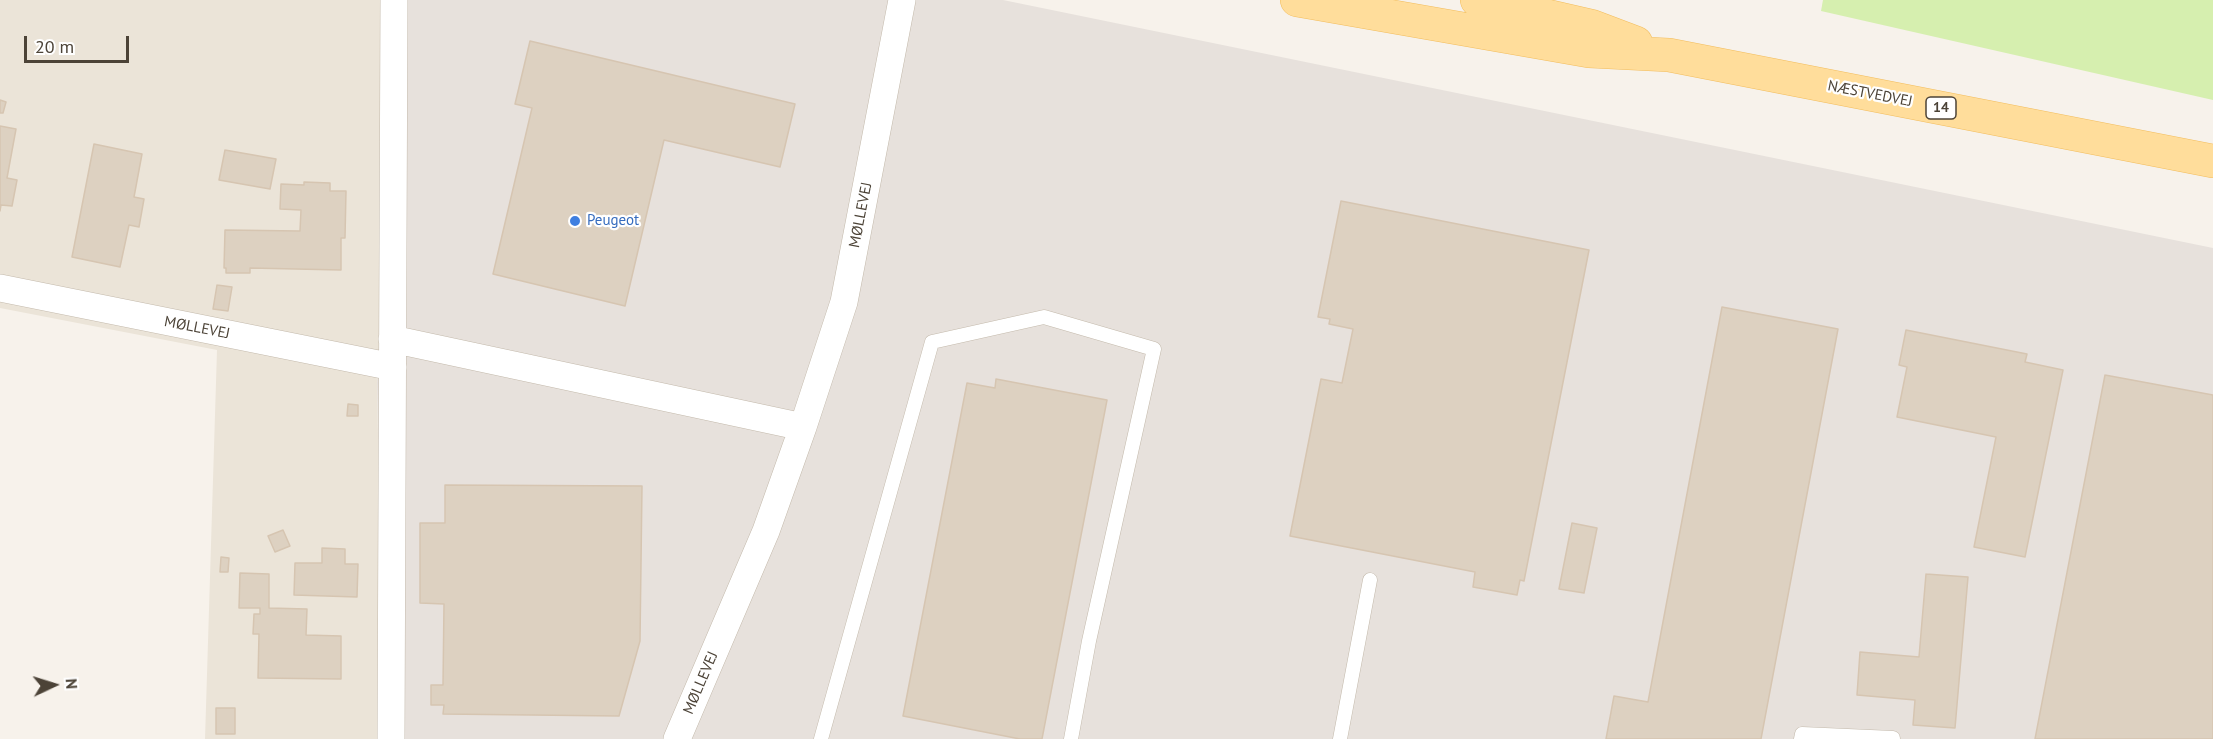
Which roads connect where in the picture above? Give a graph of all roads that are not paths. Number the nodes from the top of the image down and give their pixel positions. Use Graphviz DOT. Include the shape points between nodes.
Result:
graph roads {
  1 [pos="394,0"];
  2 [pos="902,0"];
  3 [pos="1297,0"];
  4 [pos="1478,0"];
  5 [pos="1669,55"];
  6 [pos="2213,161"];
  7 [pos="0,288"];
  8 [pos="392,339"];
  9 [pos="393,368"];
  10 [pos="803,427"];
  11 [pos="1370,580"];
  12 [pos="1893,738"];
  13 [pos="391,739"];
  14 [pos="677,739"];
  15 [pos="821,739"];
  16 [pos="1071,739"];
  17 [pos="1340,739"];
  18 [pos="1801,739"];
  1 -- 8 [label="street"];
  2 -- 10 [label="street, MØLLEVEJ" via="844,302"];
  3 -- 5 [label="main road, NÆSTVEDVEJ / 14" via="1589,51"];
  4 -- 5 [label="main road, NÆSTVEDVEJ / 14" via="1591,26"];
  5 -- 6 [label="main road, NÆSTVEDVEJ / 14"];
  7 -- 9 [label="street, MØLLEVEJ"];
  8 -- 9 [label="street"];
  8 -- 10 [label="street"];
  9 -- 13 [label="street"];
  10 -- 14 [label="street, MØLLEVEJ" via="766,531"];
  11 -- 17 [label="lane"];
  12 -- 18 [label="lane" via="1802,734"];
  15 -- 16 [label="lane" via="932,342 1044,317 1154,349"];
}
